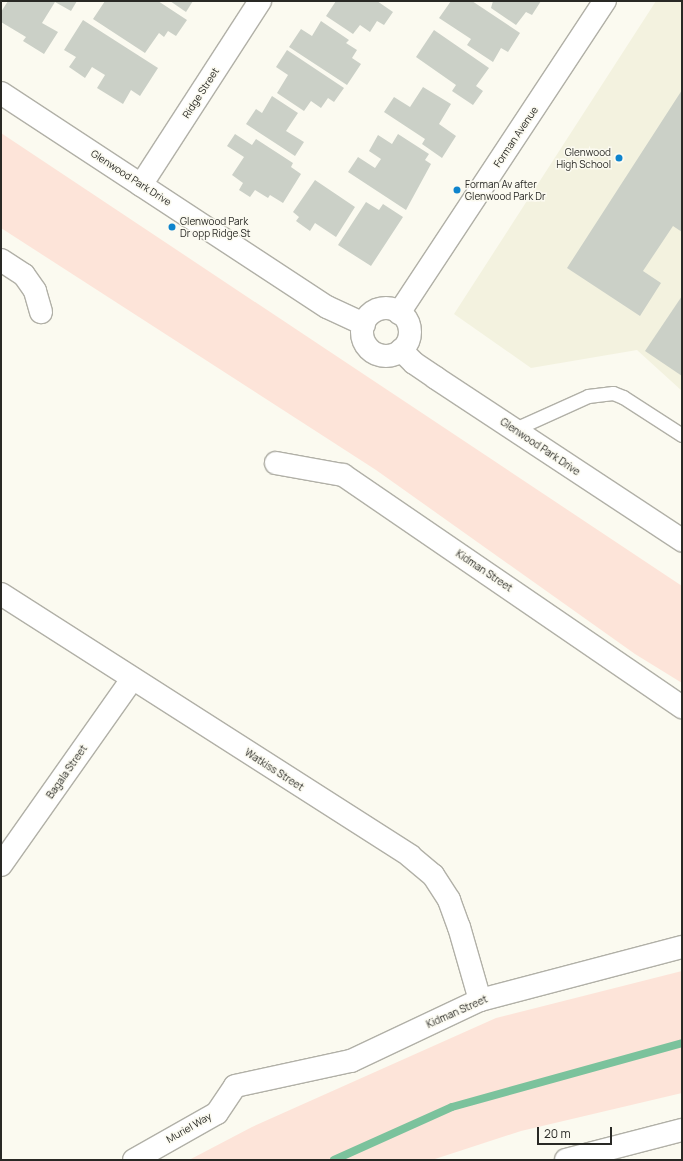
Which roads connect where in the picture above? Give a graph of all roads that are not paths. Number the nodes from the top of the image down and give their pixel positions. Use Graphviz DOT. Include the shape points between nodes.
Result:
graph roads {
  1 [pos="260,1"];
  2 [pos="605,1"];
  3 [pos="1,93"];
  4 [pos="141,185"];
  5 [pos="1,260"];
  6 [pos="41,312"];
  7 [pos="399,313"];
  8 [pos="364,324"];
  9 [pos="401,350"];
  10 [pos="515,429"];
  11 [pos="682,435"];
  12 [pos="276,463"];
  13 [pos="682,540"];
  14 [pos="1,594"];
  15 [pos="132,679"];
  16 [pos="682,707"];
  17 [pos="1,866"];
  18 [pos="682,947"];
  19 [pos="480,1000"];
  20 [pos="235,1086"];
  21 [pos="682,1130"];
  22 [pos="134,1160"];
  23 [pos="566,1160"];
  1 -- 4 [label="street, Ridge Street"];
  2 -- 7 [label="street, Forman Avenue"];
  3 -- 4 [label="street, Glenwood Park Drive"];
  4 -- 8 [label="street, Glenwood Park Drive" via="327,306"];
  5 -- 6 [label="street" via="24,275 35,291"];
  7 -- 8 [label="street" via="393,310 379,310 372,313"];
  7 -- 9 [label="street" via="405,318 410,331 406,345"];
  8 -- 9 [label="street" via="364,340 373,352 387,356"];
  9 -- 10 [label="street, Glenwood Park Drive" via="414,363"];
  10 -- 11 [label="lane" via="588,396 613,393 624,397"];
  10 -- 13 [label="street, Glenwood Park Drive"];
  12 -- 16 [label="street, Kidman Street" via="343,475"];
  14 -- 15 [label="street, Watkiss Street"];
  15 -- 17 [label="street, Bagala Street"];
  15 -- 19 [label="street, Watkiss Street" via="410,856 433,875 449,900"];
  18 -- 19 [label="street, Kidman Street"];
  19 -- 20 [label="street, Kidman Street" via="351,1061"];
  20 -- 22 [label="street, Muriel Way" via="217,1113"];
  21 -- 23 [label="street"];
}
